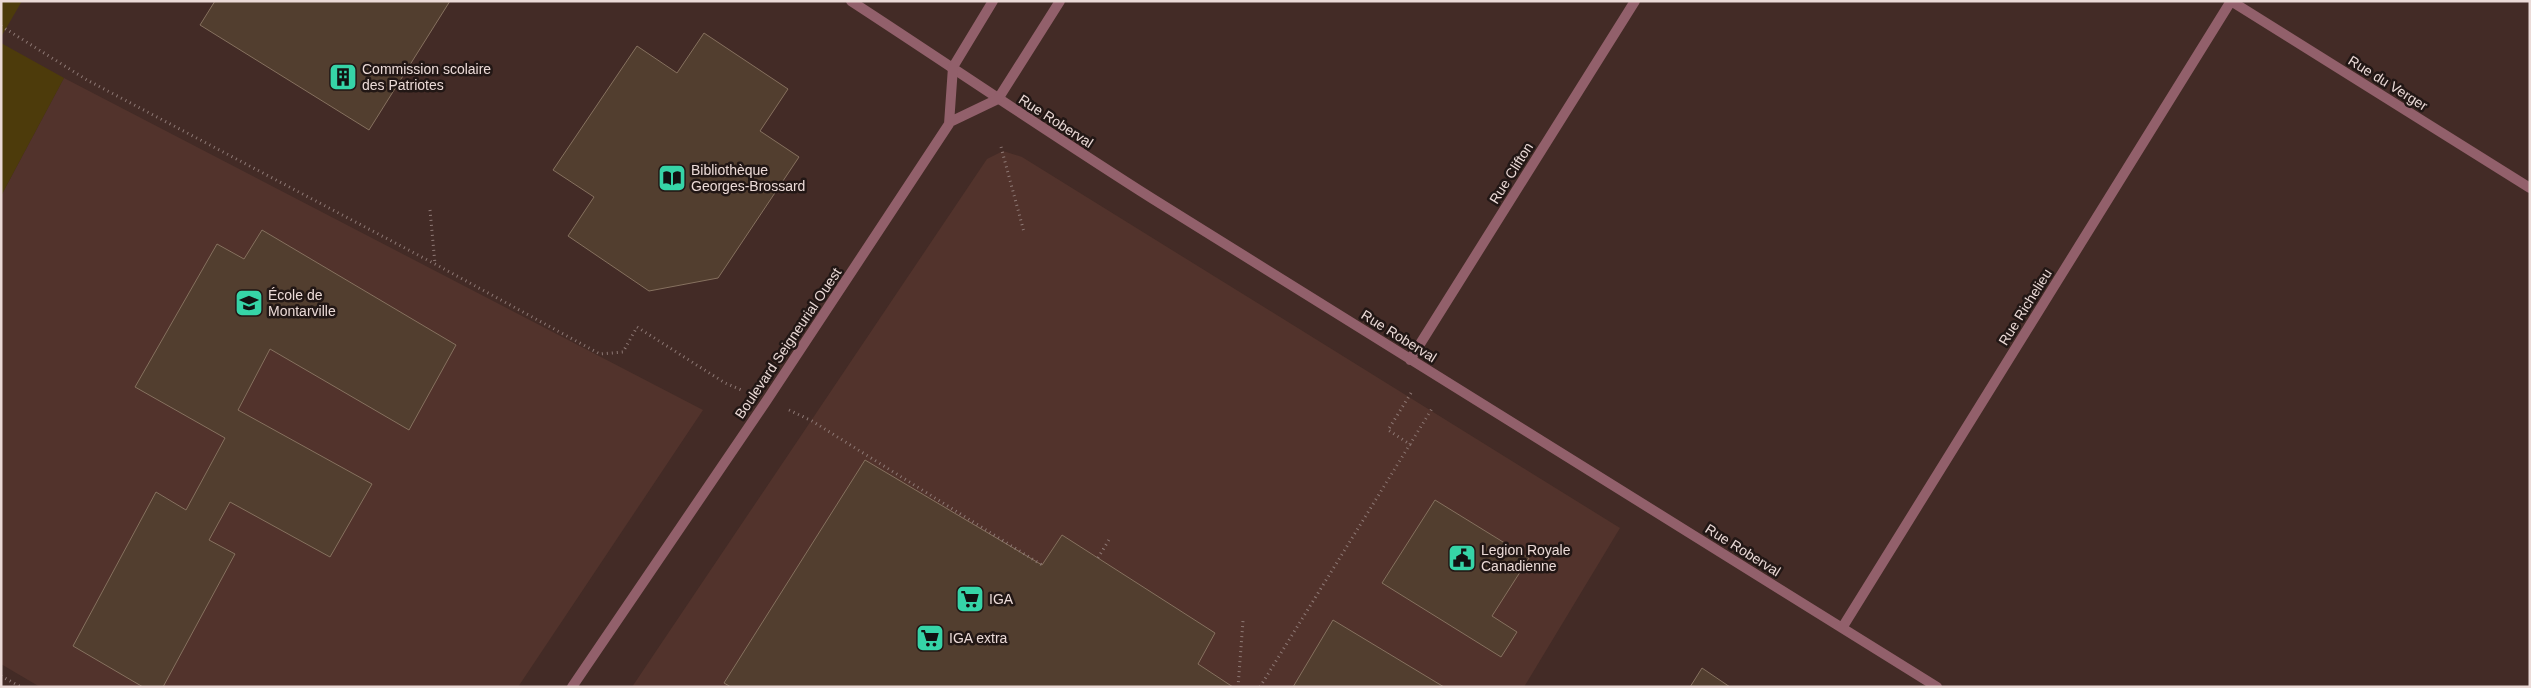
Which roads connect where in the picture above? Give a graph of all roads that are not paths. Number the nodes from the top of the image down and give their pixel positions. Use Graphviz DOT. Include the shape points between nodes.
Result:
graph roads {
  1 [pos="852,1"];
  2 [pos="994,1"];
  3 [pos="1060,1"];
  4 [pos="1635,1"];
  5 [pos="2231,1"];
  6 [pos="953,67"];
  7 [pos="998,99"];
  8 [pos="950,122"];
  9 [pos="2530,188"];
  10 [pos="1410,360"];
  11 [pos="1842,628"];
  12 [pos="572,687"];
  13 [pos="1937,687"];
  1 -- 6 [label="street, Rue Roberval"];
  2 -- 6 [label="street"];
  3 -- 7 [label="street"];
  4 -- 10 [label="street, Rue Clifton"];
  5 -- 9 [label="street, Rue du Verger"];
  5 -- 11 [label="street, Rue Richelieu"];
  6 -- 7 [label="street, Rue Roberval"];
  6 -- 8 [label="street"];
  7 -- 8 [label="street"];
  7 -- 10 [label="street, Rue Roberval"];
  8 -- 12 [label="street, Boulevard Seigneurial Ouest"];
  10 -- 11 [label="street, Rue Roberval"];
  11 -- 13 [label="street, Rue Roberval"];
}
